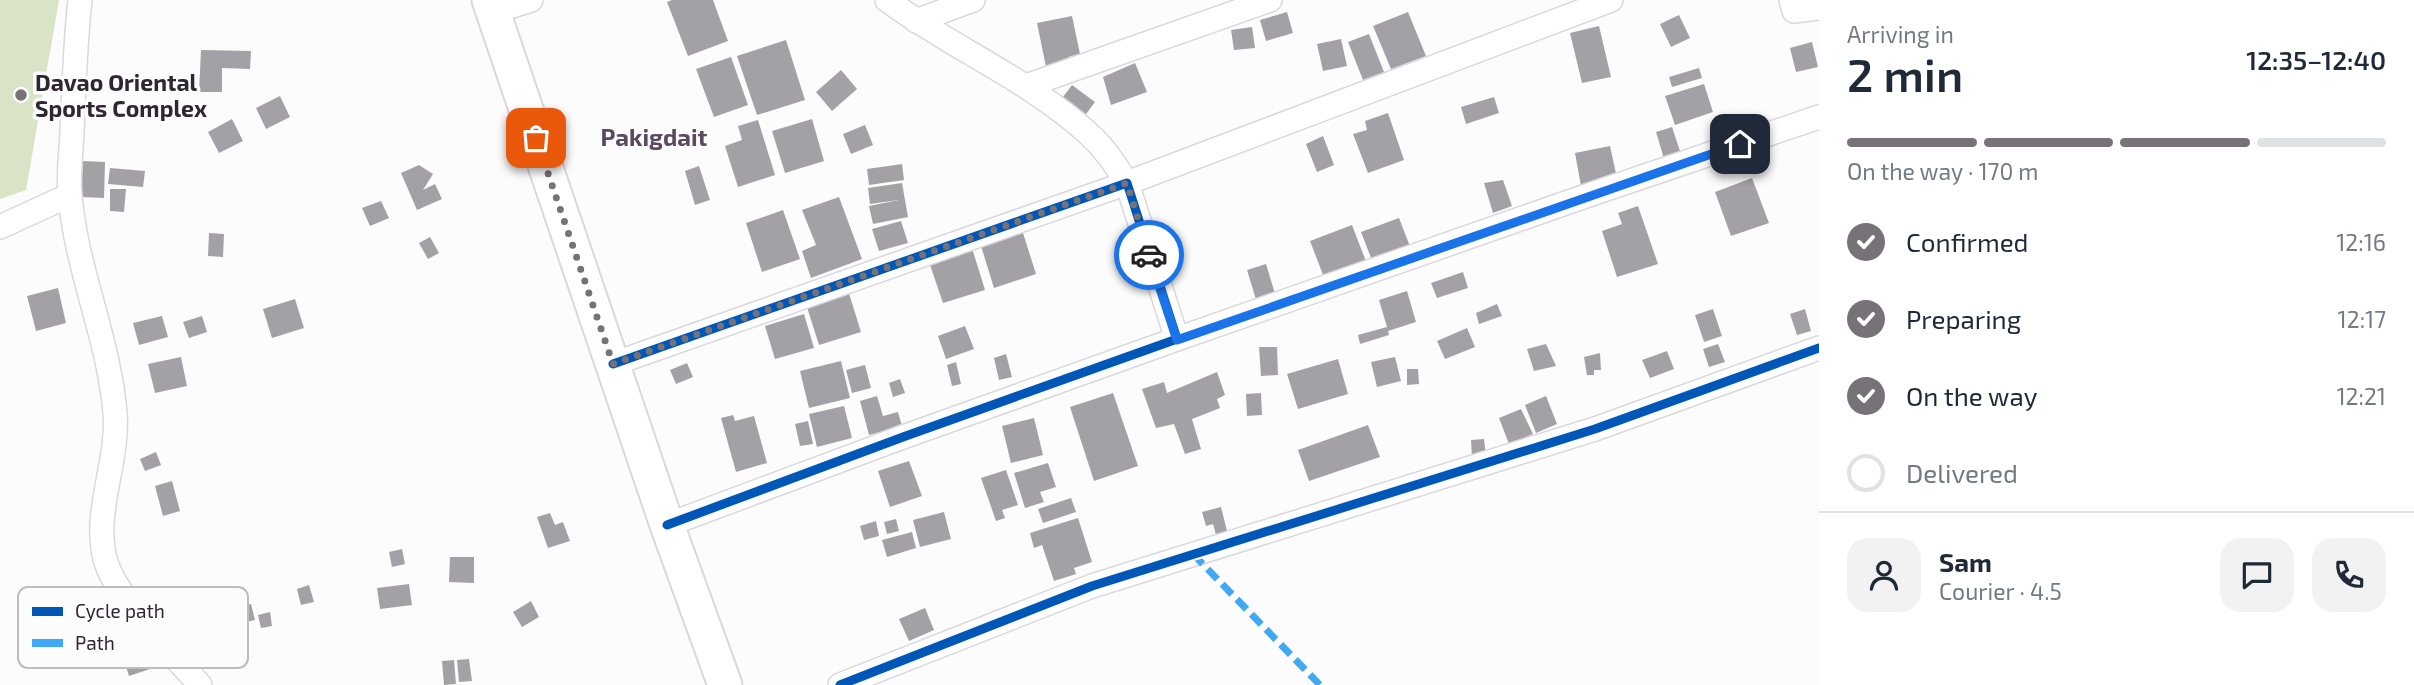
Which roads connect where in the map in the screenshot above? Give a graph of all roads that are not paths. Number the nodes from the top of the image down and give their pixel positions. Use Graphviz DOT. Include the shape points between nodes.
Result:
graph roads {
  1 [pos="80,0"];
  2 [pos="531,0"];
  3 [pos="887,0"];
  4 [pos="974,0"];
  5 [pos="1270,0"];
  6 [pos="1611,0"];
  7 [pos="1791,0"];
  8 [pos="491,6"];
  9 [pos="1819,8"];
  10 [pos="915,21"];
  11 [pos="1026,86"];
  12 [pos="1819,117"];
  13 [pos="1127,183"];
  14 [pos="70,195"];
  15 [pos="0,227"];
  16 [pos="1177,340"];
  17 [pos="1819,348"];
  18 [pos="613,364"];
  19 [pos="667,524"];
  20 [pos="119,587"];
  21 [pos="186,668"];
  22 [pos="201,685"];
  23 [pos="725,685"];
  24 [pos="840,685"];
  1 -- 14 [label="street"];
  2 -- 8 [label="street"];
  3 -- 10 [label="street"];
  4 -- 10 [label="street"];
  5 -- 11 [label="street"];
  6 -- 13 [label="street"];
  7 -- 9 [label="street" via="1794,11"];
  8 -- 18 [label="main road"];
  10 -- 11 [label="street"];
  11 -- 13 [label="street" via="1092,137"];
  12 -- 16 [label="street"];
  13 -- 16 [label="street"];
  13 -- 18 [label="street"];
  14 -- 15 [label="street"];
  14 -- 20 [label="street" via="79,251 112,380 116,417 101,526 106,561"];
  16 -- 19 [label="street"];
  17 -- 24 [label="street" via="1595,429 1092,586"];
  18 -- 19 [label="main road"];
  19 -- 23 [label="main road"];
  21 -- 22 [label="street"];
}
